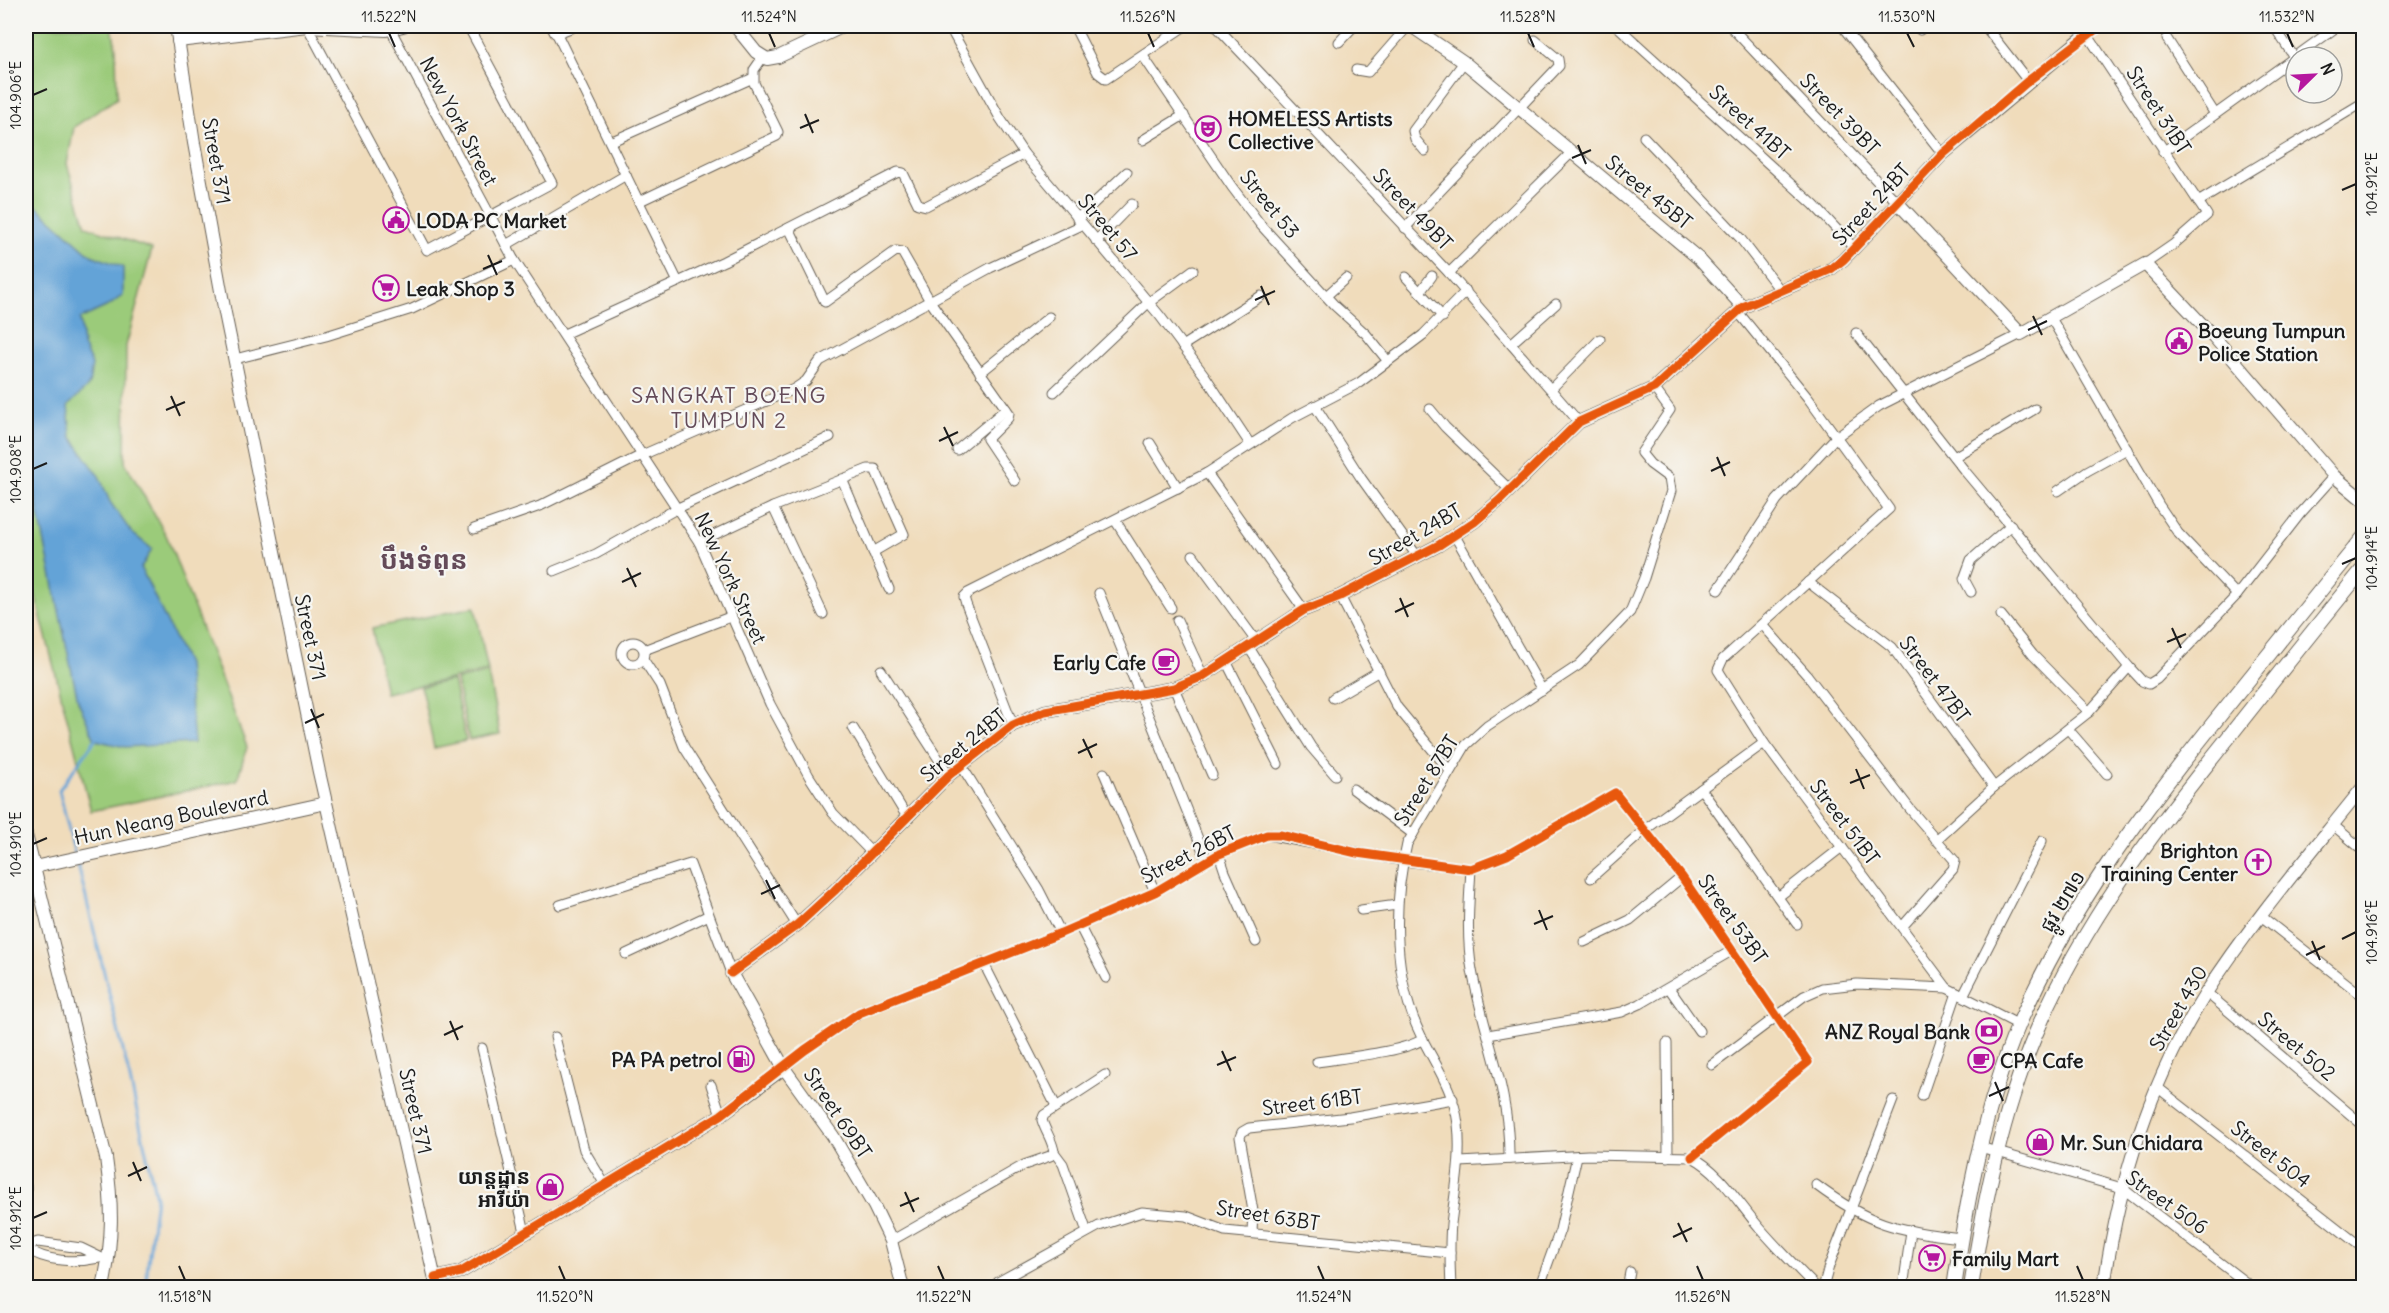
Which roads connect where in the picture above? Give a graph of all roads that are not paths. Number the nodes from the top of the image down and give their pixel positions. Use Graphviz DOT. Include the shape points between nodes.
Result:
graph roads {
  1 [pos="176,26"];
  2 [pos="307,26"];
  3 [pos="468,26"];
  4 [pos="572,26"];
  5 [pos="735,26"];
  6 [pos="844,26"];
  7 [pos="949,26"];
  8 [pos="1074,26"];
  9 [pos="1185,26"];
  10 [pos="1216,26"];
  11 [pos="1354,26"];
  12 [pos="1414,26"];
  13 [pos="1617,26"];
  14 [pos="1730,26"];
  15 [pos="1842,26"];
  16 [pos="1985,26"];
  17 [pos="2100,26"];
  18 [pos="2274,26"];
  19 [pos="2338,26"];
  20 [pos="397,28"];
  21 [pos="555,29"];
  22 [pos="2084,30"];
  23 [pos="2167,39"];
  24 [pos="1535,40"];
  25 [pos="178,41"];
  26 [pos="1339,42"];
  27 [pos="2286,45"];
  28 [pos="2311,45"];
  29 [pos="1143,56"];
  30 [pos="763,57"];
  31 [pos="1464,62"];
  32 [pos="2284,64"];
  33 [pos="1356,70"];
  34 [pos="753,78"];
  35 [pos="2028,81"];
  36 [pos="2364,102"];
  37 [pos="1520,107"];
  38 [pos="2215,114"];
  39 [pos="1184,115"];
  40 [pos="1644,137"];
  41 [pos="1143,140"];
  42 [pos="610,142"];
  43 [pos="1425,151"];
  44 [pos="2163,152"];
  45 [pos="1571,153"];
  46 [pos="1024,154"];
  47 [pos="1943,154"];
  48 [pos="1127,172"];
  49 [pos="627,175"];
  50 [pos="640,201"];
  51 [pos="1897,202"];
  52 [pos="2198,202"];
  53 [pos="1132,204"];
  54 [pos="489,217"];
  55 [pos="1079,222"];
  56 [pos="789,228"];
  57 [pos="1406,228"];
  58 [pos="1096,241"];
  59 [pos="506,245"];
  60 [pos="1855,249"];
  61 [pos="514,260"];
  62 [pos="2145,264"];
  63 [pos="1193,270"];
  64 [pos="1449,273"];
  65 [pos="1432,276"];
  66 [pos="1406,277"];
  67 [pos="1346,278"];
  68 [pos="678,282"];
  69 [pos="1780,290"];
  70 [pos="1466,291"];
  71 [pos="1420,292"];
  72 [pos="1261,296"];
  73 [pos="1326,296"];
  74 [pos="930,300"];
  75 [pos="1148,303"];
  76 [pos="1556,304"];
  77 [pos="1740,310"];
  78 [pos="1049,317"];
  79 [pos="1443,317"];
  80 [pos="2051,318"];
  81 [pos="1856,333"];
  82 [pos="564,334"];
  83 [pos="2021,334"];
  84 [pos="1600,339"];
  85 [pos="1513,342"];
  86 [pos="1182,346"];
  87 [pos="235,358"];
  88 [pos="1387,360"];
  89 [pos="980,373"];
  90 [pos="1654,388"];
  91 [pos="1551,389"];
  92 [pos="1054,392"];
  93 [pos="1904,395"];
  94 [pos="1315,406"];
  95 [pos="1006,409"];
  96 [pos="1430,409"];
  97 [pos="2035,409"];
  98 [pos="1579,422"];
  99 [pos="830,437"];
  100 [pos="1836,437"];
  101 [pos="1150,443"];
  102 [pos="1250,444"];
  103 [pos="2127,449"];
  104 [pos="957,450"];
  105 [pos="642,455"];
  106 [pos="1954,457"];
  107 [pos="1207,473"];
  108 [pos="2334,476"];
  109 [pos="842,479"];
  110 [pos="1015,481"];
  111 [pos="1178,488"];
  112 [pos="1510,490"];
  113 [pos="2058,491"];
  114 [pos="2364,501"];
  115 [pos="773,507"];
  116 [pos="678,508"];
  117 [pos="1115,520"];
  118 [pos="2011,525"];
  119 [pos="474,529"];
  120 [pos="1455,536"];
  121 [pos="2364,537"];
  122 [pos="699,542"];
  123 [pos="873,552"];
  124 [pos="1193,555"];
  125 [pos="1417,556"];
  126 [pos="2364,568"];
  127 [pos="554,571"];
  128 [pos="1808,582"];
  129 [pos="890,589"];
  130 [pos="1718,590"];
  131 [pos="1971,592"];
  132 [pos="1099,593"];
  133 [pos="2237,595"];
  134 [pos="1340,596"];
  135 [pos="1171,608"];
  136 [pos="1304,610"];
  137 [pos="823,614"];
  138 [pos="2001,615"];
  139 [pos="730,616"];
  140 [pos="1177,620"];
  141 [pos="1762,624"];
  142 [pos="1252,643"];
  143 [pos="1226,662"];
  144 [pos="2129,667"];
  145 [pos="881,670"];
  146 [pos="1379,671"];
  147 [pos="1203,676"];
  148 [pos="1174,688"];
  149 [pos="1542,690"];
  150 [pos="1138,694"];
  151 [pos="1333,698"];
  152 [pos="2089,712"];
  153 [pos="1013,725"];
  154 [pos="853,728"];
  155 [pos="2068,729"];
  156 [pos="1764,743"];
  157 [pos="1278,764"];
  158 [pos="962,765"];
  159 [pos="1450,771"];
  160 [pos="1104,773"];
  161 [pos="2108,774"];
  162 [pos="949,775"];
  163 [pos="1212,775"];
  164 [pos="1335,775"];
  165 [pos="2364,786"];
  166 [pos="1994,787"];
  167 [pos="1353,789"];
  168 [pos="1701,789"];
  169 [pos="1623,801"];
  170 [pos="326,803"];
  171 [pos="907,817"];
  172 [pos="2333,825"];
  173 [pos="1646,829"];
  174 [pos="1413,834"];
  175 [pos="26,835"];
  176 [pos="1936,840"];
  177 [pos="2042,841"];
  178 [pos="1842,847"];
  179 [pos="2364,851"];
  180 [pos="872,853"];
  181 [pos="1219,854"];
  182 [pos="1207,861"];
  183 [pos="1403,861"];
  184 [pos="30,868"];
  185 [pos="1471,869"];
  186 [pos="1682,877"];
  187 [pos="1591,878"];
  188 [pos="1155,892"];
  189 [pos="1778,897"];
  190 [pos="560,904"];
  191 [pos="1397,905"];
  192 [pos="1361,910"];
  193 [pos="707,916"];
  194 [pos="2261,916"];
  195 [pos="1797,924"];
  196 [pos="797,925"];
  197 [pos="1080,925"];
  198 [pos="1902,927"];
  199 [pos="1061,933"];
  200 [pos="1256,942"];
  201 [pos="1584,942"];
  202 [pos="1733,950"];
  203 [pos="626,954"];
  204 [pos="983,962"];
  205 [pos="731,973"];
  206 [pos="1106,978"];
  207 [pos="1669,988"];
  208 [pos="1947,988"];
  209 [pos="2206,993"];
  210 [pos="1960,994"];
  211 [pos="2364,998"];
  212 [pos="1777,1017"];
  213 [pos="2019,1024"];
  214 [pos="1699,1031"];
  215 [pos="1488,1035"];
  216 [pos="555,1037"];
  217 [pos="1423,1039"];
  218 [pos="1667,1043"];
  219 [pos="482,1048"];
  220 [pos="1317,1062"];
  221 [pos="1712,1065"];
  222 [pos="784,1068"];
  223 [pos="1105,1075"];
  224 [pos="711,1085"];
  225 [pos="2157,1087"];
  226 [pos="1922,1096"];
  227 [pos="1453,1099"];
  228 [pos="1893,1100"];
  229 [pos="1056,1106"];
  230 [pos="721,1115"];
  231 [pos="2364,1126"];
  232 [pos="1980,1147"];
  233 [pos="1054,1152"];
  234 [pos="1998,1152"];
  235 [pos="1577,1156"];
  236 [pos="1668,1157"];
  237 [pos="1692,1157"];
  238 [pos="1509,1159"];
  239 [pos="1460,1162"];
  240 [pos="604,1183"];
  241 [pos="1816,1185"];
  242 [pos="26,1186"];
  243 [pos="2122,1188"];
  244 [pos="26,1210"];
  245 [pos="1850,1210"];
  246 [pos="1911,1231"];
  247 [pos="525,1232"];
  248 [pos="1087,1232"];
  249 [pos="1252,1233"];
  250 [pos="1961,1238"];
  251 [pos="891,1241"];
  252 [pos="26,1247"];
  253 [pos="2364,1249"];
  254 [pos="1450,1253"];
  255 [pos="104,1260"];
  256 [pos="1630,1272"];
  257 [pos="436,1283"];
  258 [pos="103,1287"];
  259 [pos="903,1287"];
  260 [pos="994,1287"];
  261 [pos="1451,1287"];
  262 [pos="1539,1287"];
  263 [pos="1626,1287"];
  264 [pos="1816,1287"];
  265 [pos="1823,1287"];
  266 [pos="1903,1287"];
  267 [pos="1954,1287"];
  268 [pos="1971,1287"];
  269 [pos="2104,1287"];
  270 [pos="2253,1287"];
  1 -- 25 [label="street, Street 371"];
  2 -- 20 [label="street"];
  2 -- 25 [label="street"];
  2 -- 54 [label="street" via="425,248 431,250"];
  3 -- 54 [label="street" via="552,183"];
  4 -- 21 [label="street"];
  5 -- 30 [label="street"];
  6 -- 30 [label="street" via="778,57"];
  7 -- 46 [label="street, Street 57"];
  8 -- 29 [label="street" via="1103,79"];
  9 -- 29 [label="street"];
  10 -- 57 [label="street, Street 49BT"];
  11 -- 26 [label="street"];
  12 -- 31 [label="street, Street 45BT"];
  12 -- 33 [label="street" via="1368,72"];
  13 -- 60 [label="street, Street 41BT" via="1814,205"];
  14 -- 51 [label="street, Street 39BT"];
  15 -- 47 [label="street"];
  16 -- 35 [label="street"];
  17 -- 22 [label="street, Street 24BT"];
  18 -- 27 [label="street"];
  19 -- 28 [label="street"];
  20 -- 54 [label="street, New York Street"];
  21 -- 42 [label="street"];
  22 -- 35 [label="street, Street 24BT"];
  22 -- 44 [label="street, Street 31BT"];
  23 -- 38 [label="street"];
  24 -- 37 [label="street" via="1560,64"];
  25 -- 87 [label="street, Street 371"];
  29 -- 39 [label="street, Street 53"];
  30 -- 34 [label="street"];
  31 -- 37 [label="street, Street 45BT"];
  31 -- 43 [label="street" via="1413,131"];
  32 -- 38 [label="street"];
  34 -- 42 [label="street"];
  34 -- 50 [label="street" via="777,135"];
  35 -- 47 [label="street, Street 24BT"];
  36 -- 52 [label="street"];
  37 -- 45 [label="street, Street 45BT"];
  37 -- 57 [label="street"];
  38 -- 44 [label="street"];
  39 -- 41 [label="street"];
  39 -- 73 [label="street, Street 53" via="1239,196"];
  40 -- 69 [label="street" via="1734,232"];
  42 -- 49 [label="street"];
  44 -- 52 [label="street, Street 31BT"];
  45 -- 64 [label="street"];
  45 -- 77 [label="street, Street 45BT" via="1698,258"];
  46 -- 55 [label="street, Street 57"];
  46 -- 56 [label="street" via="926,206 918,204 903,173 898,172"];
  47 -- 51 [label="street, Street 24BT"];
  48 -- 55 [label="street"];
  49 -- 50 [label="street"];
  49 -- 59 [label="street"];
  50 -- 68 [label="street"];
  51 -- 60 [label="street, Street 24BT"];
  51 -- 83 [label="street, Street 39BT"];
  52 -- 62 [label="street, Street 31BT" via="2207,215"];
  53 -- 58 [label="street"];
  54 -- 59 [label="street, New York Street"];
  55 -- 58 [label="street, Street 57"];
  55 -- 74 [label="street"];
  56 -- 68 [label="street"];
  56 -- 74 [label="street" via="825,302 900,250"];
  57 -- 64 [label="street, Street 49BT"];
  58 -- 75 [label="street, Street 57"];
  59 -- 61 [label="street, New York Street"];
  60 -- 69 [label="street, Street 24BT" via="1832,269"];
  61 -- 82 [label="street, New York Street"];
  61 -- 87 [label="street" via="412,309 326,336"];
  62 -- 80 [label="street"];
  62 -- 108 [label="street"];
  63 -- 75 [label="street"];
  64 -- 70 [label="street, Street 49BT"];
  65 -- 71 [label="street"];
  66 -- 71 [label="street"];
  67 -- 73 [label="street"];
  68 -- 82 [label="street"];
  69 -- 77 [label="street, Street 24BT"];
  70 -- 79 [label="street"];
  70 -- 85 [label="street, Street 49BT"];
  71 -- 79 [label="street"];
  72 -- 86 [label="street"];
  73 -- 88 [label="street, Street 53"];
  74 -- 89 [label="street"];
  74 -- 105 [label="street" via="820,361 806,381 794,389"];
  75 -- 86 [label="street, Street 57"];
  75 -- 92 [label="street"];
  76 -- 85 [label="street"];
  77 -- 90 [label="street, Street 24BT"];
  77 -- 100 [label="street"];
  78 -- 89 [label="street"];
  79 -- 88 [label="street"];
  80 -- 83 [label="street"];
  80 -- 103 [label="street"];
  81 -- 93 [label="street"];
  82 -- 105 [label="street, New York Street"];
  83 -- 93 [label="street"];
  84 -- 91 [label="street"];
  85 -- 91 [label="street, Street 49BT"];
  86 -- 102 [label="street, Street 57"];
  87 -- 170 [label="street, Street 371"];
  88 -- 94 [label="street" via="1359,383"];
  89 -- 95 [label="street"];
  90 -- 98 [label="street, Street 24BT"];
  90 -- 149 [label="street, Street 87BT" via="1670,411 1641,453 1669,478 1671,491 1644,578 1630,612 1613,633 1579,665"];
  91 -- 98 [label="street, Street 49BT"];
  93 -- 100 [label="street" via="1854,422"];
  93 -- 106 [label="street"];
  94 -- 102 [label="street"];
  94 -- 125 [label="street"];
  95 -- 104 [label="street"];
  95 -- 110 [label="street" via="1008,418 987,440"];
  96 -- 112 [label="street"];
  97 -- 106 [label="street"];
  98 -- 112 [label="street, Street 24BT"];
  99 -- 116 [label="street"];
  100 -- 128 [label="street" via="1889,509"];
  100 -- 130 [label="street" via="1778,500"];
  101 -- 111 [label="street"];
  102 -- 107 [label="street"];
  103 -- 113 [label="street"];
  103 -- 133 [label="street" via="2178,533"];
  105 -- 116 [label="street, New York Street"];
  105 -- 119 [label="street" via="549,502"];
  106 -- 118 [label="street"];
  107 -- 111 [label="street"];
  107 -- 136 [label="street"];
  108 -- 114 [label="street"];
  108 -- 133 [label="street"];
  109 -- 115 [label="street"];
  109 -- 123 [label="street"];
  109 -- 123 [label="street" via="875,469 904,530 902,538"];
  111 -- 117 [label="street"];
  112 -- 120 [label="street, Street 24BT"];
  115 -- 122 [label="street"];
  115 -- 137 [label="street"];
  116 -- 122 [label="street, New York Street"];
  116 -- 127 [label="street" via="596,554"];
  117 -- 135 [label="street"];
  117 -- 153 [label="street" via="964,597"];
  118 -- 131 [label="street" via="1971,560 1964,579"];
  118 -- 144 [label="street"];
  120 -- 125 [label="street, Street 24BT"];
  120 -- 149 [label="street"];
  121 -- 213 [label="main road, ផ្លូវ ២៧១" via="2116,849 2061,940"];
  122 -- 139 [label="street, New York Street"];
  123 -- 129 [label="street"];
  124 -- 142 [label="street"];
  125 -- 134 [label="street, Street 24BT"];
  126 -- 234 [label="main road, ផ្លូវ ២៧១" via="2132,861 2084,938 2036,1034"];
  128 -- 141 [label="street"];
  128 -- 166 [label="street, Street 47BT" via="1892,647"];
  132 -- 150 [label="street"];
  133 -- 144 [label="street" via="2157,679 2149,684"];
  134 -- 136 [label="street, Street 24BT"];
  134 -- 146 [label="street"];
  136 -- 142 [label="street, Street 24BT"];
  138 -- 152 [label="street" via="2033,655"];
  139 -- 180 [label="street, New York Street" via="808,776 834,813"];
  139 -- 196 [label="street" via="643,655 660,685 684,747"];
  140 -- 147 [label="street"];
  141 -- 156 [label="street, Street 51BT" via="1719,666 1720,674"];
  141 -- 176 [label="street" via="1808,675"];
  142 -- 143 [label="street, Street 24BT"];
  142 -- 164 [label="street" via="1311,747"];
  143 -- 147 [label="street, Street 24BT"];
  143 -- 157 [label="street"];
  144 -- 152 [label="street"];
  145 -- 162 [label="street"];
  146 -- 151 [label="street"];
  146 -- 159 [label="street" via="1397,707"];
  147 -- 148 [label="street, Street 24BT"];
  148 -- 150 [label="street, Street 24BT"];
  148 -- 163 [label="street"];
  149 -- 159 [label="street, Street 87BT" via="1486,726 1466,745"];
  150 -- 153 [label="street, Street 24BT" via="1045,711"];
  150 -- 182 [label="street"];
  152 -- 155 [label="street"];
  153 -- 158 [label="street, Street 24BT"];
  154 -- 171 [label="street"];
  155 -- 161 [label="street"];
  155 -- 166 [label="street"];
  156 -- 168 [label="street"];
  156 -- 178 [label="street, Street 51BT"];
  158 -- 162 [label="street, Street 24BT"];
  158 -- 199 [label="street"];
  159 -- 174 [label="street, Street 87BT"];
  160 -- 188 [label="street"];
  162 -- 171 [label="street, Street 24BT"];
  165 -- 172 [label="street, Street 430"];
  166 -- 176 [label="street"];
  167 -- 174 [label="street"];
  168 -- 173 [label="street"];
  168 -- 189 [label="street"];
  169 -- 173 [label="street, Street 53BT"];
  169 -- 185 [label="street, Street 26BT" via="1615,793 1507,855"];
  170 -- 184 [label="street, Hun Neang Boulevard"];
  170 -- 257 [label="street, Street 371"];
  171 -- 180 [label="street, Street 24BT"];
  172 -- 179 [label="street"];
  172 -- 194 [label="street, Street 430"];
  173 -- 186 [label="street, Street 53BT"];
  173 -- 187 [label="street"];
  174 -- 183 [label="street, Street 87BT"];
  175 -- 184 [label="street"];
  176 -- 198 [label="street" via="1955,865"];
  177 -- 210 [label="street"];
  178 -- 189 [label="street"];
  178 -- 198 [label="street, Street 51BT"];
  180 -- 196 [label="street, Street 24BT"];
  181 -- 182 [label="street, Street 26BT"];
  181 -- 183 [label="street, Street 26BT" via="1267,835"];
  181 -- 200 [label="street"];
  182 -- 188 [label="street, Street 26BT"];
  183 -- 185 [label="street, Street 26BT"];
  183 -- 191 [label="street, Street 87BT"];
  184 -- 255 [label="street" via="106,1158 113,1206"];
  185 -- 215 [label="street" via="1468,931"];
  186 -- 201 [label="street" via="1630,920"];
  186 -- 202 [label="street, Street 53BT"];
  188 -- 197 [label="street, Street 26BT"];
  189 -- 195 [label="street"];
  190 -- 193 [label="street, Street 69BT" via="690,864"];
  191 -- 192 [label="street"];
  191 -- 217 [label="street, Street 87BT" via="1403,983"];
  193 -- 203 [label="street"];
  193 -- 205 [label="street, Street 69BT"];
  194 -- 209 [label="street, Street 430"];
  194 -- 211 [label="street"];
  196 -- 205 [label="street, Street 24BT"];
  197 -- 199 [label="street, Street 26BT"];
  197 -- 206 [label="street"];
  198 -- 208 [label="street, Street 51BT"];
  199 -- 204 [label="street, Street 26BT"];
  202 -- 207 [label="street"];
  202 -- 212 [label="street, Street 53BT"];
  204 -- 222 [label="street, Street 26BT" via="867,1008"];
  204 -- 229 [label="street"];
  205 -- 222 [label="street, Street 69BT"];
  207 -- 214 [label="street"];
  207 -- 215 [label="street" via="1622,1012"];
  208 -- 210 [label="street"];
  208 -- 212 [label="street" via="1857,984 1822,988 1804,996"];
  209 -- 225 [label="street, Street 430"];
  209 -- 231 [label="street, Street 502"];
  210 -- 213 [label="street"];
  210 -- 226 [label="street"];
  212 -- 221 [label="street"];
  212 -- 237 [label="street, Street 53BT" via="1808,1062"];
  213 -- 232 [label="main road, ផ្លូវ ២៧១"];
  215 -- 238 [label="street" via="1506,1102"];
  216 -- 240 [label="street" via="584,1150"];
  217 -- 220 [label="street" via="1417,1044"];
  217 -- 227 [label="street, Street 87BT"];
  218 -- 236 [label="street"];
  219 -- 247 [label="street"];
  222 -- 230 [label="street"];
  222 -- 251 [label="street, Street 69BT" via="833,1136"];
  223 -- 229 [label="street"];
  224 -- 230 [label="street"];
  225 -- 243 [label="street, Street 430"];
  225 -- 253 [label="street, Street 504"];
  227 -- 239 [label="street, Street 87BT"];
  227 -- 249 [label="street, Street 61BT" via="1242,1132 1253,1211"];
  228 -- 245 [label="street"];
  229 -- 233 [label="street" via="1042,1120"];
  230 -- 240 [label="street"];
  232 -- 234 [label="street, Street 506"];
  232 -- 250 [label="main road, ផ្លូវ ២៧១"];
  233 -- 248 [label="street"];
  233 -- 251 [label="street"];
  234 -- 243 [label="street, Street 506"];
  234 -- 268 [label="main road, ផ្លូវ ២៧១"];
  235 -- 236 [label="street"];
  235 -- 238 [label="street"];
  235 -- 262 [label="street" via="1560,1230"];
  236 -- 237 [label="street"];
  237 -- 264 [label="street" via="1703,1162"];
  238 -- 239 [label="street"];
  239 -- 254 [label="street, Street 87BT"];
  240 -- 247 [label="street"];
  241 -- 245 [label="street"];
  242 -- 244 [label="street"];
  243 -- 269 [label="street, Street 430"];
  243 -- 270 [label="street, Street 506"];
  245 -- 246 [label="street"];
  245 -- 265 [label="street"];
  246 -- 250 [label="street"];
  246 -- 266 [label="street"];
  247 -- 257 [label="street"];
  248 -- 249 [label="street, Street 63BT" via="1142,1212 1162,1212 1186,1216 1225,1231"];
  248 -- 260 [label="street, Street 63BT"];
  249 -- 254 [label="street, Street 63BT"];
  250 -- 267 [label="main road, ផ្លូវ ២៧១"];
  251 -- 259 [label="street, Street 69BT"];
  252 -- 255 [label="street" via="37,1256 81,1262"];
  252 -- 255 [label="street" via="38,1242 81,1248"];
  254 -- 261 [label="street, Street 87BT"];
  255 -- 258 [label="street"];
  256 -- 263 [label="street"];
}
